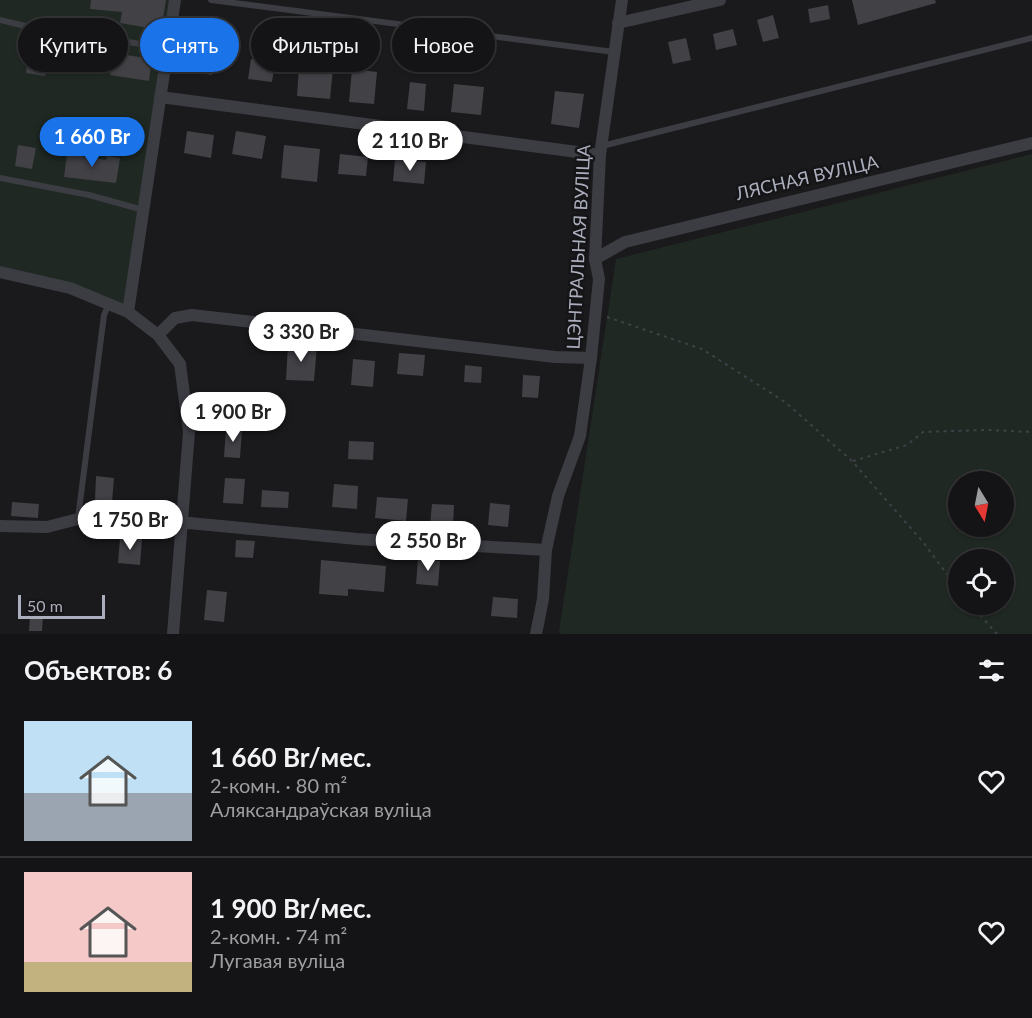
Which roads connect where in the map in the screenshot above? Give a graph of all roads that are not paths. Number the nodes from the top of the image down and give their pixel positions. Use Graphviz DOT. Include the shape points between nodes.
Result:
graph roads {
  1 [pos="175,0"];
  2 [pos="211,0"];
  3 [pos="622,0"];
  4 [pos="720,0"];
  5 [pos="172,18"];
  6 [pos="0,20"];
  7 [pos="618,23"];
  8 [pos="1032,38"];
  9 [pos="140,44"];
  10 [pos="614,52"];
  11 [pos="164,72"];
  12 [pos="160,97"];
  13 [pos="1032,143"];
  14 [pos="601,151"];
  15 [pos="0,178"];
  16 [pos="143,210"];
  17 [pos="595,259"];
  18 [pos="0,272"];
  19 [pos="109,304"];
  20 [pos="128,312"];
  21 [pos="158,335"];
  22 [pos="591,358"];
  23 [pos="78,519"];
  24 [pos="182,522"];
  25 [pos="0,526"];
  26 [pos="546,550"];
  27 [pos="173,634"];
  28 [pos="536,634"];
  1 -- 5 [label="street"];
  2 -- 10 [label="lane"];
  3 -- 7 [label="street, ЦЭНТРАЛЬНАЯ ВУЛІЦА"];
  4 -- 7 [label="street"];
  6 -- 9 [label="lane"];
  7 -- 10 [label="street, ЦЭНТРАЛЬНАЯ ВУЛІЦА"];
  8 -- 14 [label="lane"];
  10 -- 14 [label="street, ЦЭНТРАЛЬНАЯ ВУЛІЦА"];
  11 -- 12 [label="street"];
  12 -- 14 [label="street"];
  12 -- 16 [label="street"];
  13 -- 17 [label="street, ЛЯСНАЯ ВУЛІЦА" via="625,242"];
  14 -- 17 [label="street, ЦЭНТРАЛЬНАЯ ВУЛІЦА"];
  15 -- 16 [label="lane"];
  16 -- 20 [label="street"];
  17 -- 22 [label="street, ЦЭНТРАЛЬНАЯ ВУЛІЦА" via="599,279"];
  18 -- 19 [label="street" via="70,288"];
  19 -- 20 [label="street"];
  19 -- 23 [label="lane" via="104,315"];
  20 -- 21 [label="street"];
  21 -- 22 [label="street" via="174,318 192,315"];
  21 -- 24 [label="street" via="180,364 189,432"];
  22 -- 26 [label="street, ЦЭНТРАЛЬНАЯ ВУЛІЦА" via="580,436 558,496"];
  23 -- 24 [label="street" via="126,517"];
  23 -- 25 [label="street" via="47,527"];
  24 -- 26 [label="street" via="357,539"];
  24 -- 27 [label="street"];
  26 -- 28 [label="street, ЦЭНТРАЛЬНАЯ ВУЛІЦА"];
}
